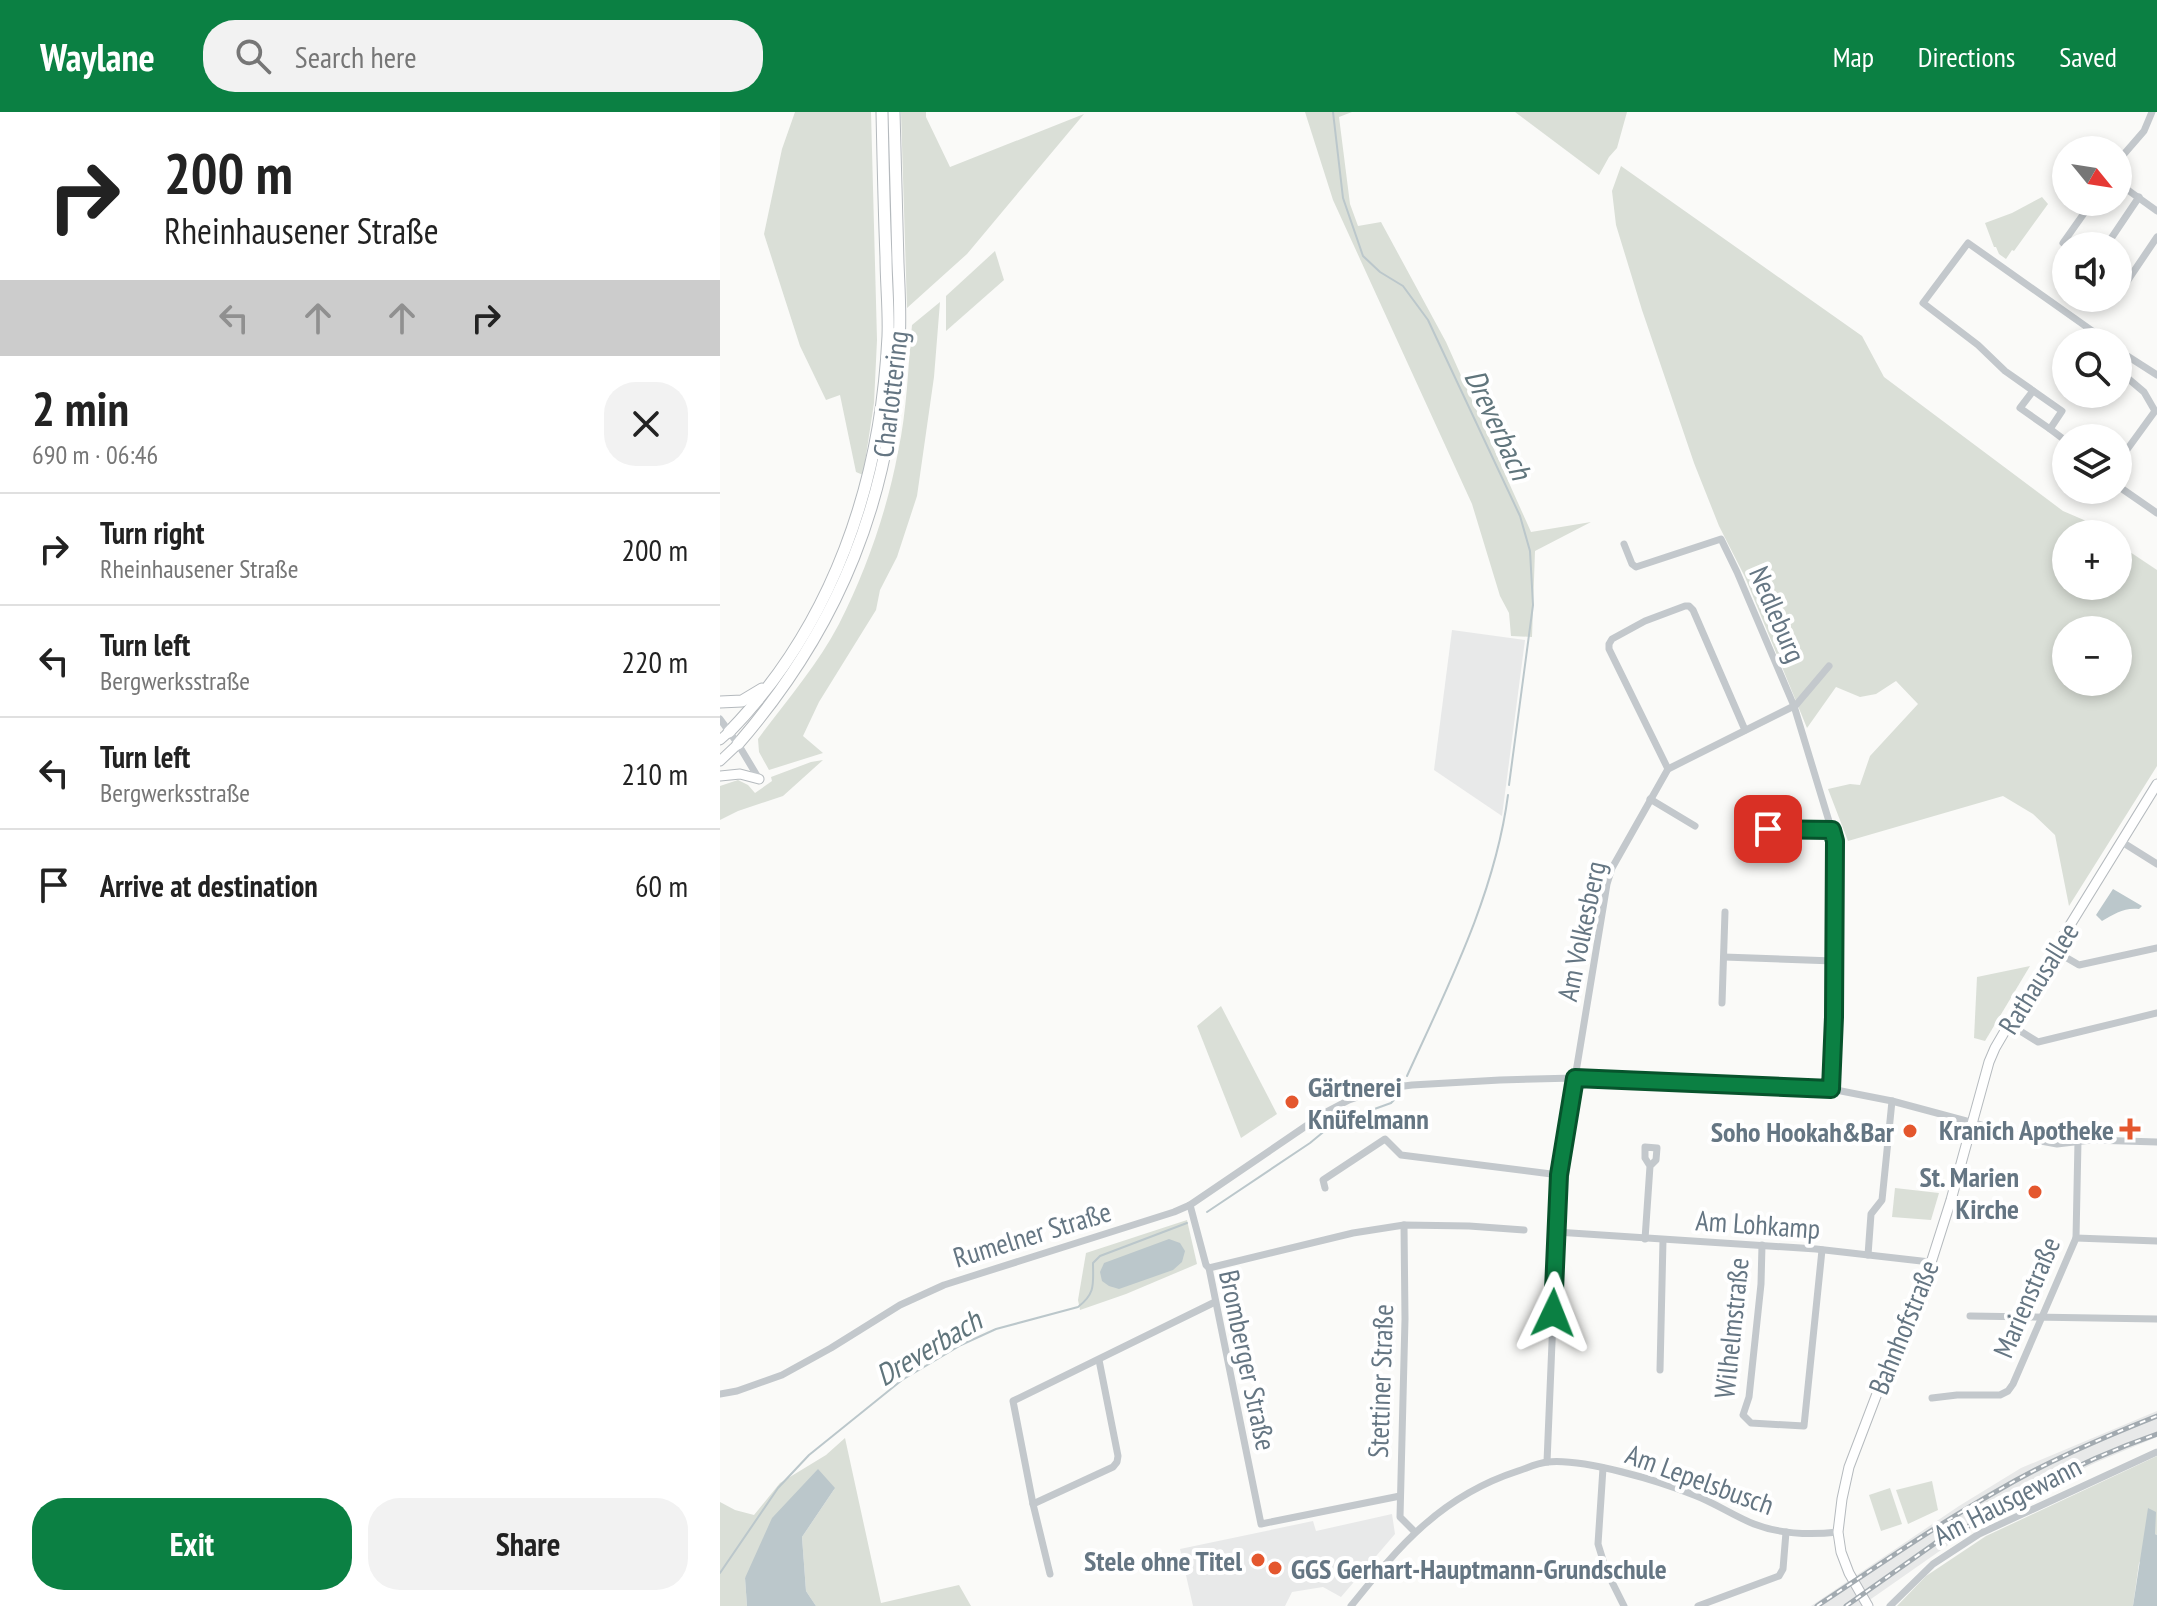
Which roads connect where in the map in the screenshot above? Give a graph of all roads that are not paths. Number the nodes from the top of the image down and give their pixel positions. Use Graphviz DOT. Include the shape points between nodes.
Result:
graph roads {
  1 [pos="882,112"];
  2 [pos="894,112"];
  3 [pos="2152,112"];
  4 [pos="2132,145"];
  5 [pos="2132,192"];
  6 [pos="2139,197"];
  7 [pos="2157,211"];
  8 [pos="2115,232"];
  9 [pos="2157,237"];
  10 [pos="2132,274"];
  11 [pos="2088,328"];
  12 [pos="2132,360"];
  13 [pos="2157,375"];
  14 [pos="2132,383"];
  15 [pos="2033,391"];
  16 [pos="2156,411"];
  17 [pos="2050,429"];
  18 [pos="2132,443"];
  19 [pos="2132,496"];
  20 [pos="2157,513"];
  21 [pos="1624,544"];
  22 [pos="1829,666"];
  23 [pos="770,685"];
  24 [pos="720,702"];
  25 [pos="1794,706"];
  26 [pos="720,719"];
  27 [pos="1745,730"];
  28 [pos="725,736"];
  29 [pos="738,744"];
  30 [pos="720,761"];
  31 [pos="1668,769"];
  32 [pos="720,776"];
  33 [pos="759,779"];
  34 [pos="2157,784"];
  35 [pos="1650,799"];
  36 [pos="1695,826"];
  37 [pos="1832,830"];
  38 [pos="2122,842"];
  39 [pos="1767,845"];
  40 [pos="2157,864"];
  41 [pos="1725,912"];
  42 [pos="2157,948"];
  43 [pos="2055,951"];
  44 [pos="1724,957"];
  45 [pos="1834,961"];
  46 [pos="1722,1003"];
  47 [pos="2157,1013"];
  48 [pos="2009,1024"];
  49 [pos="1575,1078"];
  50 [pos="1831,1089"];
  51 [pos="1892,1101"];
  52 [pos="1973,1123"];
  53 [pos="2078,1141"];
  54 [pos="2157,1142"];
  55 [pos="1650,1166"];
  56 [pos="1559,1175"];
  57 [pos="1325,1188"];
  58 [pos="1190,1205"];
  59 [pos="1404,1225"];
  60 [pos="1524,1230"];
  61 [pos="1556,1232"];
  62 [pos="2076,1238"];
  63 [pos="1645,1239"];
  64 [pos="1663,1240"];
  65 [pos="2157,1241"];
  66 [pos="1762,1245"];
  67 [pos="1822,1250"];
  68 [pos="1868,1255"];
  69 [pos="1930,1262"];
  70 [pos="1209,1268"];
  71 [pos="1215,1302"];
  72 [pos="1970,1316"];
  73 [pos="2043,1316"];
  74 [pos="2157,1319"];
  75 [pos="1099,1360"];
  76 [pos="1660,1370"];
  77 [pos="720,1394"];
  78 [pos="1932,1398"];
  79 [pos="2157,1452"];
  80 [pos="1547,1462"];
  81 [pos="1603,1468"];
  82 [pos="1400,1496"];
  83 [pos="1033,1504"];
  84 [pos="1415,1532"];
  85 [pos="1786,1532"];
  86 [pos="1838,1532"];
  87 [pos="1050,1574"];
  88 [pos="1351,1606"];
  89 [pos="1624,1606"];
  90 [pos="1698,1606"];
  91 [pos="1868,1606"];
  92 [pos="1890,1606"];
  1 -- 23 [label="highway, Charlottering" via="888,333 880,422 861,507 842,558 805,632"];
  2 -- 29 [label="highway, Charlottering" via="900,338 891,424 873,507 821,630 774,702"];
  3 -- 4 [label="street"];
  5 -- 6 [label="street"];
  6 -- 7 [label="street"];
  6 -- 8 [label="street"];
  9 -- 10 [label="street"];
  11 -- 15 [label="street" via="1968,243 1923,303"];
  12 -- 13 [label="street"];
  14 -- 16 [label="street"];
  15 -- 17 [label="street" via="2062,411"];
  15 -- 17 [label="street" via="2020,408"];
  16 -- 18 [label="street"];
  19 -- 20 [label="street"];
  21 -- 25 [label="street, Nedleburg" via="1636,567 1721,539"];
  22 -- 25 [label="street"];
  23 -- 24 [label="highway" via="742,701"];
  23 -- 28 [label="highway, Charlottering"];
  25 -- 27 [label="street"];
  25 -- 37 [label="street, Nedleburg"];
  26 -- 28 [label="street"];
  27 -- 31 [label="street"];
  27 -- 31 [label="street" via="1693,610 1685,606 1645,621 1612,639 1609,649"];
  28 -- 29 [label="street"];
  29 -- 30 [label="main road"];
  29 -- 33 [label="street"];
  31 -- 35 [label="street, Am Volkesberg"];
  32 -- 33 [label="main road"];
  34 -- 38 [label="main road, Rathausallee"];
  35 -- 36 [label="street"];
  35 -- 49 [label="street, Am Volkesberg" via="1607,884"];
  37 -- 39 [label="street" via="1768,829"];
  37 -- 45 [label="street, Nedleburg"];
  38 -- 40 [label="street"];
  38 -- 43 [label="main road, Rathausallee"];
  41 -- 44 [label="street"];
  42 -- 43 [label="street" via="2079,965"];
  43 -- 48 [label="main road, Rathausallee"];
  44 -- 45 [label="street"];
  44 -- 46 [label="street"];
  45 -- 50 [label="street, Nedleburg"];
  47 -- 48 [label="street" via="2038,1042"];
  48 -- 52 [label="main road, Rathausallee" via="1989,1062"];
  49 -- 50 [label="street, Rumelner Straße"];
  49 -- 56 [label="street, Am Volkesberg"];
  49 -- 58 [label="street, Rumelner Straße" via="1381,1089 1349,1100 1306,1126"];
  50 -- 51 [label="street, Rumelner Straße"];
  51 -- 52 [label="street, Rumelner Straße"];
  51 -- 68 [label="street" via="1882,1200 1871,1214"];
  52 -- 53 [label="street, Rumelner Straße" via="2057,1144"];
  52 -- 69 [label="main road, Bahnhofstraße"];
  53 -- 54 [label="street, Rumelner Straße"];
  53 -- 62 [label="street, Marienstraße"];
  55 -- 63 [label="street"];
  56 -- 57 [label="street" via="1401,1155 1385,1139 1323,1180"];
  56 -- 61 [label="street, Am Volkesberg"];
  58 -- 70 [label="street, Bromberger Straße"];
  58 -- 77 [label="street, Rumelner Straße" via="944,1285 782,1375"];
  59 -- 60 [label="street"];
  59 -- 70 [label="street"];
  59 -- 82 [label="street, Stettiner Straße"];
  61 -- 63 [label="street, Am Lohkamp"];
  61 -- 80 [label="street, Am Volkesberg"];
  62 -- 65 [label="street"];
  62 -- 73 [label="street, Marienstraße"];
  63 -- 64 [label="street, Am Lohkamp"];
  64 -- 66 [label="street, Am Lohkamp"];
  64 -- 76 [label="street"];
  66 -- 67 [label="street, Am Lohkamp"];
  66 -- 67 [label="street, Wilhelmstraße" via="1743,1415 1751,1423 1804,1426"];
  67 -- 68 [label="street, Am Lohkamp"];
  68 -- 69 [label="street, Am Lohkamp"];
  69 -- 86 [label="main road, Bahnhofstraße" via="1915,1313 1850,1462"];
  70 -- 71 [label="street, Bromberger Straße"];
  71 -- 75 [label="street"];
  71 -- 82 [label="street, Bromberger Straße" via="1261,1524"];
  72 -- 73 [label="street"];
  73 -- 74 [label="street"];
  73 -- 78 [label="street, Marienstraße" via="2008,1391"];
  75 -- 83 [label="street" via="1117,1462"];
  75 -- 83 [label="street" via="1013,1401"];
  79 -- 92 [label="street, Am Hausgewann" via="1979,1534 1933,1564"];
  80 -- 81 [label="street, Am Lepelsbusch"];
  80 -- 84 [label="street" via="1499,1477"];
  81 -- 85 [label="street, Am Lepelsbusch" via="1668,1485 1754,1524"];
  81 -- 89 [label="street" via="1598,1544"];
  82 -- 84 [label="street, Stettiner Straße" via="1400,1517"];
  83 -- 87 [label="street"];
  84 -- 88 [label="street"];
  85 -- 86 [label="street, Am Lepelsbusch"];
  85 -- 90 [label="street" via="1779,1576"];
  86 -- 91 [label="main road" via="1849,1573"];
}
